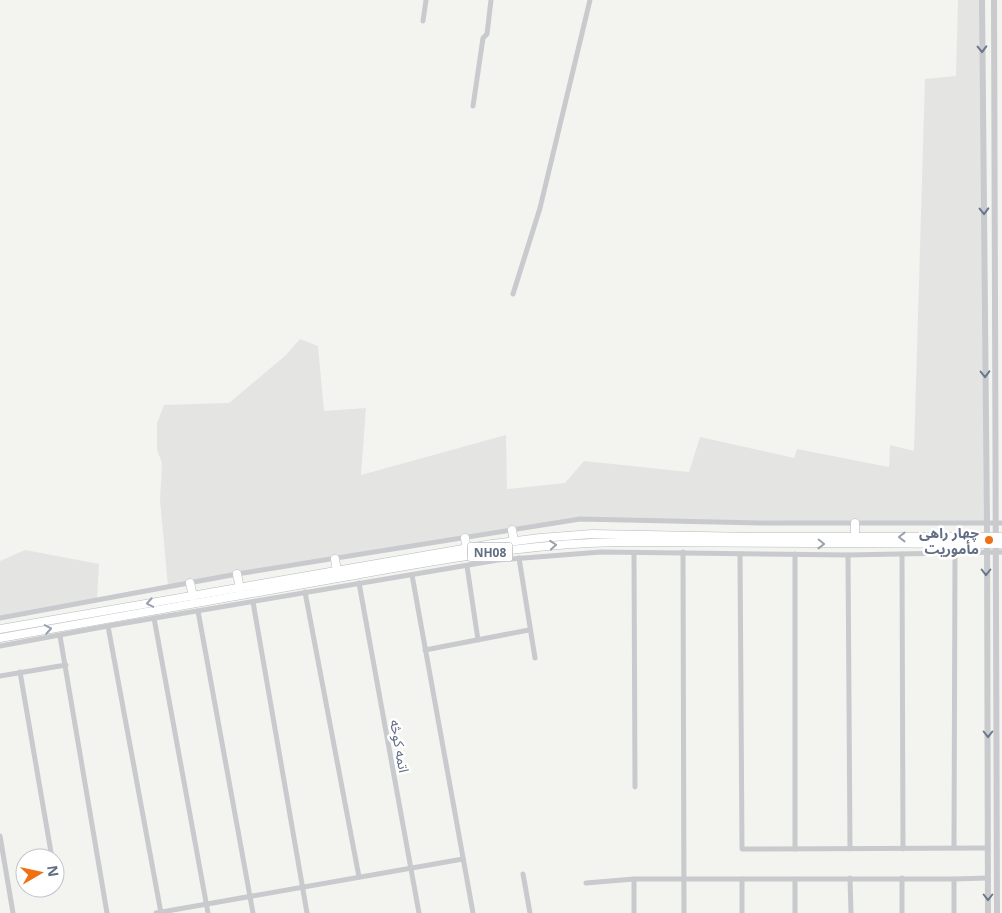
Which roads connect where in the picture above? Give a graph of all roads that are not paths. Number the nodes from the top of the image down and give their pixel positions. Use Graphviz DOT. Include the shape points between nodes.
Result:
graph roads {
  1 [pos="426,0"];
  2 [pos="491,0"];
  3 [pos="590,0"];
  4 [pos="982,0"];
  5 [pos="994,0"];
  6 [pos="423,21"];
  7 [pos="473,106"];
  8 [pos="999,239"];
  9 [pos="513,294"];
  10 [pos="999,494"];
  11 [pos="856,523"];
  12 [pos="987,523"];
  13 [pos="999,523"];
  14 [pos="512,530"];
  15 [pos="855,537"];
  16 [pos="466,538"];
  17 [pos="514,541"];
  18 [pos="986,544"];
  19 [pos="999,544"];
  20 [pos="467,548"];
  21 [pos="683,552"];
  22 [pos="634,553"];
  23 [pos="955,553"];
  24 [pos="740,554"];
  25 [pos="795,554"];
  26 [pos="902,554"];
  27 [pos="848,555"];
  28 [pos="519,558"];
  29 [pos="335,559"];
  30 [pos="467,566"];
  31 [pos="337,572"];
  32 [pos="237,574"];
  33 [pos="412,575"];
  34 [pos="190,583"];
  35 [pos="359,583"];
  36 [pos="240,588"];
  37 [pos="305,592"];
  38 [pos="192,596"];
  39 [pos="253,602"];
  40 [pos="198,612"];
  41 [pos="0,618"];
  42 [pos="154,618"];
  43 [pos="108,626"];
  44 [pos="0,629"];
  45 [pos="529,630"];
  46 [pos="60,636"];
  47 [pos="0,638"];
  48 [pos="478,640"];
  49 [pos="0,646"];
  50 [pos="425,650"];
  51 [pos="535,658"];
  52 [pos="66,665"];
  53 [pos="20,672"];
  54 [pos="0,676"];
  55 [pos="635,786"];
  56 [pos="998,825"];
  57 [pos="988,826"];
  58 [pos="0,836"];
  59 [pos="1000,838"];
  60 [pos="50,848"];
  61 [pos="954,848"];
  62 [pos="988,848"];
  63 [pos="795,849"];
  64 [pos="850,849"];
  65 [pos="903,849"];
  66 [pos="463,859"];
  67 [pos="411,868"];
  68 [pos="1000,868"];
  69 [pos="523,874"];
  70 [pos="359,877"];
  71 [pos="850,878"];
  72 [pos="902,878"];
  73 [pos="988,878"];
  74 [pos="634,879"];
  75 [pos="684,879"];
  76 [pos="742,879"];
  77 [pos="795,879"];
  78 [pos="954,879"];
  79 [pos="586,883"];
  80 [pos="303,887"];
  81 [pos="250,897"];
  82 [pos="206,904"];
  83 [pos="13,913"];
  84 [pos="107,913"];
  85 [pos="159,913"];
  86 [pos="208,913"];
  87 [pos="253,913"];
  88 [pos="307,913"];
  89 [pos="419,913"];
  90 [pos="472,913"];
  91 [pos="530,913"];
  92 [pos="634,913"];
  93 [pos="684,913"];
  94 [pos="742,913"];
  95 [pos="795,913"];
  96 [pos="850,913"];
  97 [pos="902,913"];
  98 [pos="954,913"];
  99 [pos="988,913"];
  100 [pos="997,913"];
  1 -- 6 [label="street"];
  2 -- 7 [label="street"];
  3 -- 9 [label="street" via="540,208"];
  4 -- 12 [label="street, one-way"];
  5 -- 8 [label="street"];
  8 -- 10 [label="street"];
  10 -- 13 [label="street"];
  11 -- 12 [label="street"];
  11 -- 14 [label="street" via="580,519"];
  11 -- 15 [label="highway"];
  12 -- 13 [label="street"];
  12 -- 18 [label="street"];
  13 -- 19 [label="street"];
  14 -- 16 [label="street"];
  14 -- 17 [label="highway"];
  15 -- 17 [label="highway, NH08" via="592,534"];
  18 -- 15 [label="highway, NH08, one-way"];
  16 -- 20 [label="highway"];
  16 -- 29 [label="street"];
  17 -- 20 [label="highway, NH08"];
  18 -- 19 [label="highway, NH08"];
  18 -- 23 [label="street"];
  47 -- 18 [label="highway, NH08, one-way" via="525,547 614,542"];
  18 -- 57 [label="street, one-way"];
  19 -- 56 [label="street"];
  20 -- 31 [label="highway, NH08"];
  21 -- 22 [label="street"];
  21 -- 24 [label="street"];
  21 -- 75 [label="street"];
  22 -- 28 [label="street" via="576,552"];
  22 -- 55 [label="street"];
  23 -- 26 [label="street"];
  23 -- 61 [label="street"];
  24 -- 25 [label="street"];
  24 -- 63 [label="street" via="742,849"];
  25 -- 27 [label="street"];
  25 -- 63 [label="street"];
  26 -- 27 [label="street"];
  26 -- 65 [label="street"];
  27 -- 64 [label="street"];
  28 -- 30 [label="street"];
  28 -- 45 [label="street"];
  29 -- 31 [label="highway"];
  29 -- 32 [label="street"];
  30 -- 33 [label="street"];
  30 -- 48 [label="street"];
  31 -- 36 [label="highway, NH08"];
  32 -- 34 [label="street"];
  32 -- 36 [label="highway"];
  33 -- 35 [label="street"];
  33 -- 50 [label="street"];
  34 -- 38 [label="highway"];
  34 -- 41 [label="street"];
  35 -- 37 [label="street"];
  35 -- 67 [label="street, اتمه کوڅه"];
  36 -- 38 [label="highway, NH08"];
  37 -- 39 [label="street"];
  37 -- 70 [label="street"];
  38 -- 44 [label="highway, NH08, one-way"];
  39 -- 40 [label="street"];
  39 -- 80 [label="street"];
  40 -- 42 [label="street"];
  40 -- 81 [label="street"];
  42 -- 43 [label="street"];
  42 -- 82 [label="street"];
  43 -- 46 [label="street"];
  43 -- 85 [label="street"];
  45 -- 48 [label="street"];
  45 -- 51 [label="street"];
  46 -- 49 [label="street"];
  46 -- 52 [label="street"];
  48 -- 50 [label="street"];
  50 -- 66 [label="street"];
  52 -- 53 [label="street"];
  52 -- 84 [label="street"];
  53 -- 54 [label="street"];
  53 -- 60 [label="street"];
  56 -- 57 [label="street"];
  56 -- 59 [label="street"];
  57 -- 62 [label="street"];
  58 -- 83 [label="street"];
  59 -- 68 [label="street"];
  61 -- 62 [label="street"];
  61 -- 65 [label="street"];
  62 -- 73 [label="street"];
  63 -- 64 [label="street"];
  64 -- 65 [label="street"];
  66 -- 67 [label="street"];
  66 -- 90 [label="street"];
  67 -- 70 [label="street"];
  67 -- 89 [label="street, اتمه کوڅه"];
  68 -- 100 [label="street"];
  69 -- 91 [label="street"];
  70 -- 80 [label="street"];
  71 -- 72 [label="street"];
  71 -- 77 [label="street"];
  71 -- 96 [label="street"];
  72 -- 78 [label="street"];
  72 -- 97 [label="street"];
  73 -- 78 [label="street"];
  73 -- 99 [label="street, one-way"];
  74 -- 75 [label="street"];
  74 -- 79 [label="street"];
  74 -- 92 [label="street"];
  75 -- 76 [label="street"];
  75 -- 93 [label="street"];
  76 -- 77 [label="street"];
  76 -- 94 [label="street"];
  77 -- 95 [label="street"];
  78 -- 98 [label="street"];
  80 -- 81 [label="street"];
  80 -- 88 [label="street"];
  81 -- 82 [label="street"];
  81 -- 87 [label="street"];
  82 -- 85 [label="street"];
  82 -- 86 [label="street"];
}
